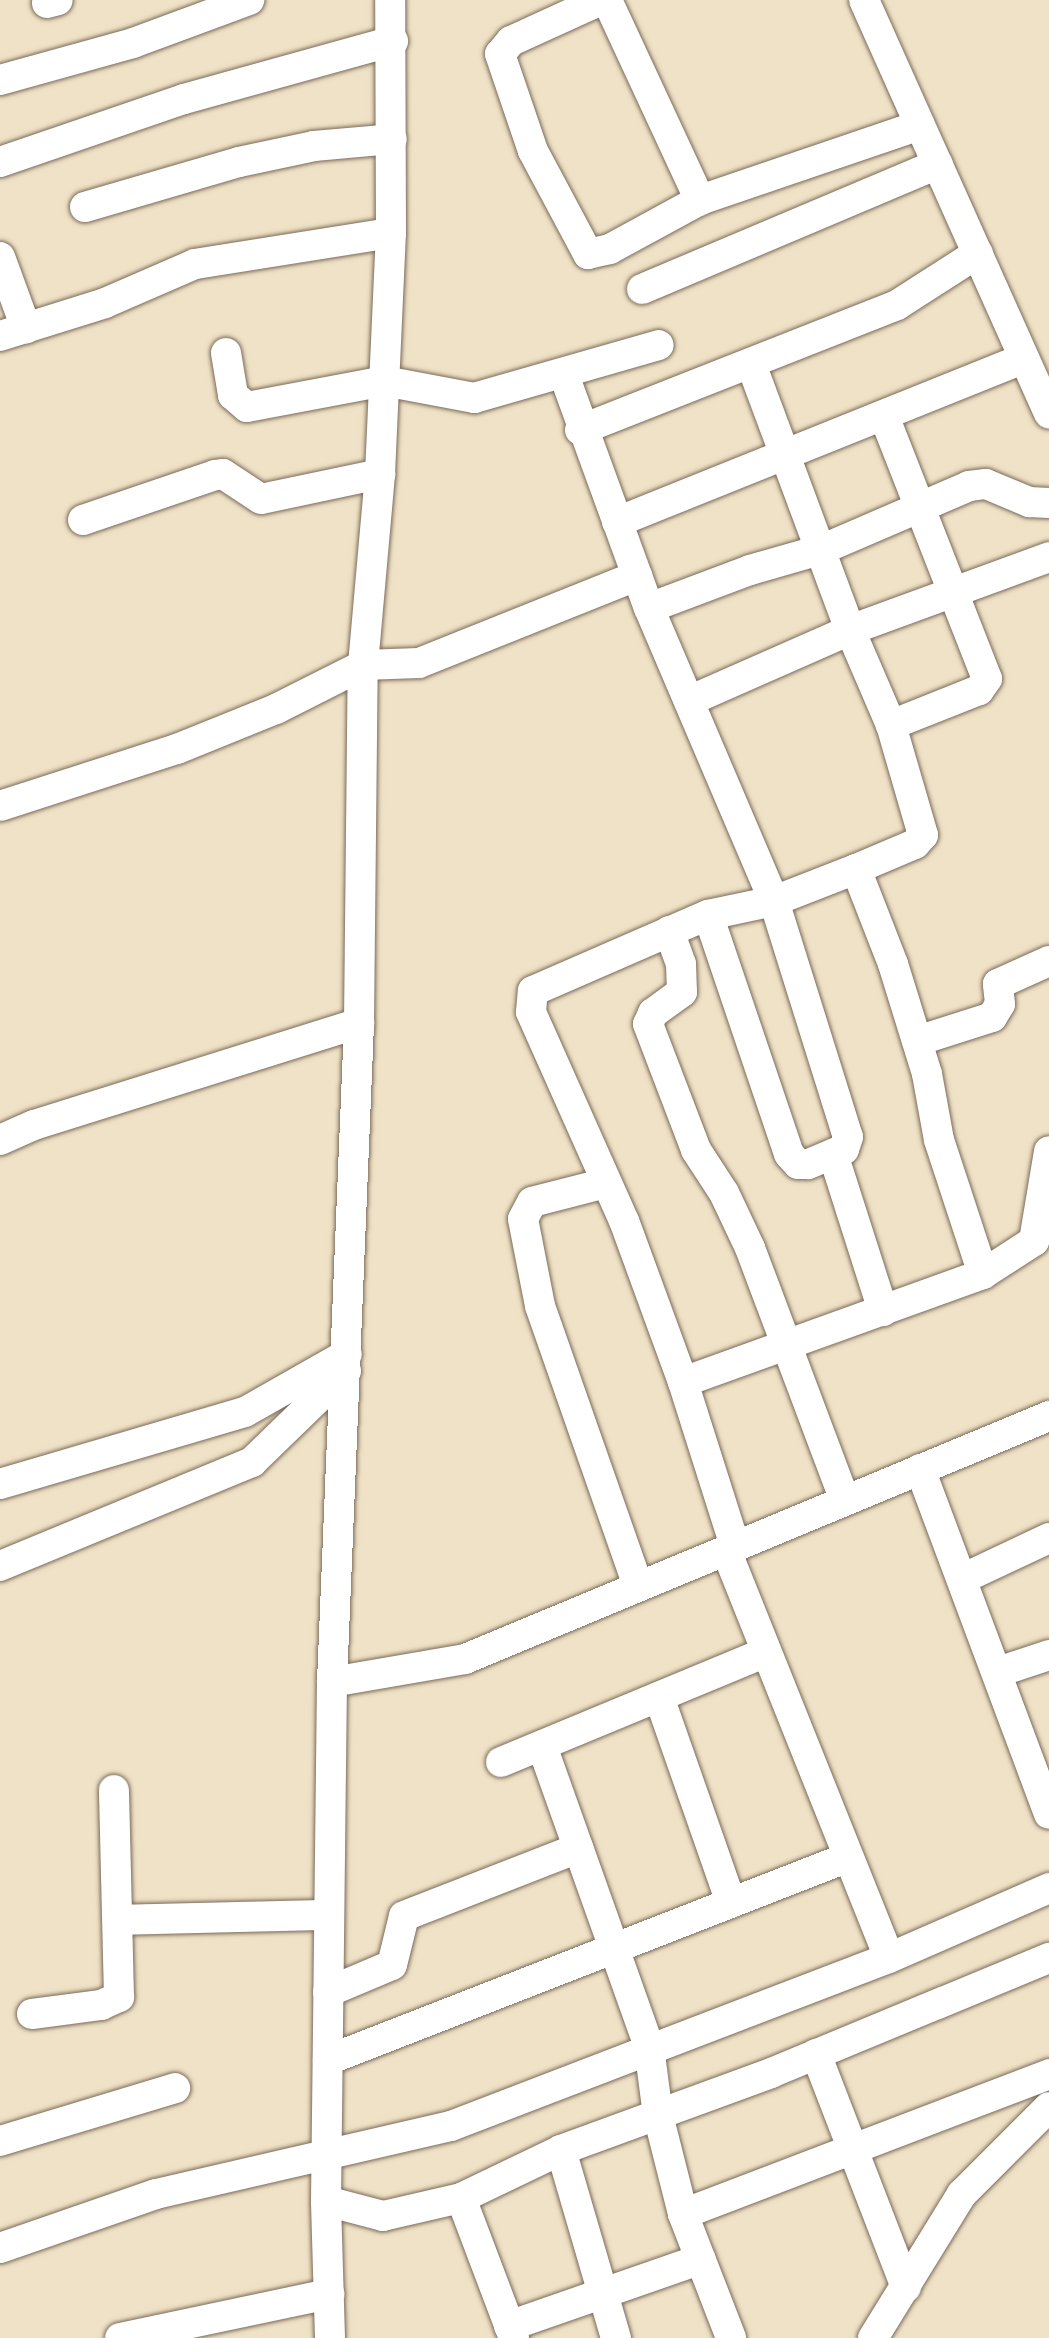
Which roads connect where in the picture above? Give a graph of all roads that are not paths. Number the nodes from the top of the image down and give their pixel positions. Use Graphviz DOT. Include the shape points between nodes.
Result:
graph roads {
  1 [pos="249,0"];
  2 [pos="390,0"];
  3 [pos="601,0"];
  4 [pos="607,0"];
  5 [pos="864,0"];
  6 [pos="393,41"];
  7 [pos="0,80"];
  8 [pos="920,126"];
  9 [pos="392,138"];
  10 [pos="0,162"];
  11 [pos="938,164"];
  12 [pos="700,200"];
  13 [pos="85,207"];
  14 [pos="391,233"];
  15 [pos="978,254"];
  16 [pos="0,257"];
  17 [pos="642,289"];
  18 [pos="13,332"];
  19 [pos="659,345"];
  20 [pos="226,353"];
  21 [pos="1023,359"];
  22 [pos="752,366"];
  23 [pos="564,375"];
  24 [pos="384,381"];
  25 [pos="1049,413"];
  26 [pos="884,416"];
  27 [pos="580,430"];
  28 [pos="785,459"];
  29 [pos="380,474"];
  30 [pos="1049,504"];
  31 [pos="918,506"];
  32 [pos="83,520"];
  33 [pos="617,522"];
  34 [pos="823,549"];
  35 [pos="1049,557"];
  36 [pos="638,576"];
  37 [pos="952,596"];
  38 [pos="649,608"];
  39 [pos="850,630"];
  40 [pos="363,665"];
  41 [pos="689,701"];
  42 [pos="891,725"];
  43 [pos="0,806"];
  44 [pos="856,869"];
  45 [pos="774,901"];
  46 [pos="708,915"];
  47 [pos="669,931"];
  48 [pos="1049,961"];
  49 [pos="359,1023"];
  50 [pos="917,1041"];
  51 [pos="0,1140"];
  52 [pos="1049,1151"];
  53 [pos="833,1154"];
  54 [pos="606,1183"];
  55 [pos="983,1274"];
  56 [pos="883,1311"];
  57 [pos="785,1347"];
  58 [pos="346,1362"];
  59 [pos="683,1382"];
  60 [pos="1049,1416"];
  61 [pos="920,1469"];
  62 [pos="0,1484"];
  63 [pos="845,1501"];
  64 [pos="1049,1538"];
  65 [pos="730,1548"];
  66 [pos="0,1566"];
  67 [pos="962,1579"];
  68 [pos="638,1587"];
  69 [pos="766,1652"];
  70 [pos="1049,1655"];
  71 [pos="998,1672"];
  72 [pos="332,1683"];
  73 [pos="659,1697"];
  74 [pos="542,1746"];
  75 [pos="501,1762"];
  76 [pos="1043,1778"];
  77 [pos="114,1790"];
  78 [pos="1049,1814"];
  79 [pos="579,1848"];
  80 [pos="846,1858"];
  81 [pos="1049,1888"];
  82 [pos="731,1903"];
  83 [pos="328,1915"];
  84 [pos="118,1920"];
  85 [pos="612,1945"];
  86 [pos="889,1958"];
  87 [pos="1049,1958"];
  88 [pos="328,1992"];
  89 [pos="32,2014"];
  90 [pos="649,2047"];
  91 [pos="816,2054"];
  92 [pos="328,2060"];
  93 [pos="1049,2074"];
  94 [pos="176,2088"];
  95 [pos="1049,2107"];
  96 [pos="658,2115"];
  97 [pos="2,2136"];
  98 [pos="561,2150"];
  99 [pos="854,2152"];
  100 [pos="329,2153"];
  101 [pos="461,2198"];
  102 [pos="326,2201"];
  103 [pos="683,2214"];
  104 [pos="0,2248"];
  105 [pos="701,2259"];
  106 [pos="906,2287"];
  107 [pos="329,2294"];
  108 [pos="603,2294"];
  109 [pos="512,2332"];
  110 [pos="120,2338"];
  111 [pos="330,2338"];
  112 [pos="616,2338"];
  113 [pos="731,2338"];
  114 [pos="873,2338"];
  1 -- 7 [label="street" via="133,42"];
  2 -- 6 [label="street"];
  3 -- 12 [label="street" via="511,41 500,54 533,151 561,209 592,255"];
  4 -- 12 [label="street"];
  5 -- 8 [label="street"];
  6 -- 9 [label="street"];
  6 -- 10 [label="street" via="184,99"];
  8 -- 11 [label="street"];
  8 -- 12 [label="street"];
  9 -- 13 [label="street" via="314,146 239,162"];
  9 -- 14 [label="street"];
  11 -- 15 [label="street"];
  11 -- 17 [label="street"];
  14 -- 18 [label="street" via="195,264 105,303"];
  14 -- 24 [label="street"];
  15 -- 21 [label="street"];
  15 -- 22 [label="street" via="897,305"];
  16 -- 18 [label="street"];
  19 -- 23 [label="street"];
  20 -- 24 [label="street" via="233,395 241,406"];
  21 -- 25 [label="street"];
  21 -- 26 [label="street"];
  22 -- 27 [label="street"];
  22 -- 28 [label="street"];
  23 -- 24 [label="street" via="474,398"];
  23 -- 27 [label="street"];
  24 -- 29 [label="street"];
  26 -- 28 [label="street"];
  26 -- 31 [label="street"];
  27 -- 33 [label="street"];
  28 -- 33 [label="street"];
  28 -- 34 [label="street"];
  29 -- 32 [label="street" via="261,499 223,474 215,475"];
  29 -- 40 [label="street"];
  30 -- 31 [label="street" via="1029,502 986,484"];
  31 -- 34 [label="street"];
  31 -- 37 [label="street"];
  33 -- 36 [label="street"];
  34 -- 38 [label="street" via="750,570"];
  34 -- 39 [label="street"];
  35 -- 37 [label="street"];
  36 -- 38 [label="street"];
  36 -- 40 [label="street" via="419,663"];
  37 -- 39 [label="street"];
  37 -- 42 [label="street" via="986,675 985,684"];
  38 -- 41 [label="street"];
  39 -- 41 [label="street"];
  39 -- 42 [label="street"];
  40 -- 43 [label="street" via="276,709 177,749"];
  40 -- 49 [label="street"];
  41 -- 45 [label="street"];
  42 -- 44 [label="street" via="923,835 915,844"];
  44 -- 45 [label="street"];
  44 -- 50 [label="street"];
  45 -- 46 [label="street"];
  45 -- 53 [label="street" via="848,1137 844,1149"];
  46 -- 47 [label="street"];
  46 -- 53 [label="street" via="789,1154 804,1165"];
  47 -- 54 [label="street" via="537,986 530,1001"];
  47 -- 57 [label="street" via="681,964 682,992 653,1013 648,1024 696,1150 724,1192 750,1248"];
  48 -- 50 [label="street" via="998,984 1000,1004 992,1017"];
  49 -- 51 [label="street" via="34,1125"];
  49 -- 58 [label="street"];
  50 -- 55 [label="street" via="939,1140"];
  52 -- 55 [label="street" via="1034,1240"];
  53 -- 56 [label="street"];
  54 -- 59 [label="street"];
  54 -- 68 [label="street" via="532,1202 523,1219 540,1306"];
  55 -- 56 [label="street"];
  56 -- 57 [label="street"];
  57 -- 59 [label="street"];
  57 -- 63 [label="street"];
  58 -- 62 [label="street" via="245,1412"];
  58 -- 66 [label="street" via="252,1462 80,1529"];
  58 -- 72 [label="street"];
  59 -- 65 [label="street"];
  60 -- 61 [label="street"];
  61 -- 63 [label="street"];
  61 -- 67 [label="street"];
  63 -- 65 [label="street"];
  64 -- 67 [label="street"];
  65 -- 68 [label="street"];
  65 -- 69 [label="street"];
  67 -- 71 [label="street"];
  68 -- 72 [label="street" via="465,1659"];
  69 -- 73 [label="street"];
  69 -- 80 [label="street"];
  70 -- 71 [label="street"];
  71 -- 76 [label="street"];
  72 -- 83 [label="street"];
  73 -- 74 [label="street"];
  73 -- 82 [label="street"];
  74 -- 75 [label="street"];
  74 -- 79 [label="street"];
  76 -- 78 [label="street"];
  77 -- 84 [label="street"];
  79 -- 85 [label="street"];
  79 -- 88 [label="street" via="404,1916 392,1965"];
  80 -- 82 [label="street"];
  80 -- 86 [label="street"];
  81 -- 86 [label="street"];
  82 -- 85 [label="street"];
  83 -- 84 [label="street"];
  83 -- 88 [label="street"];
  84 -- 89 [label="street" via="117,1999"];
  85 -- 90 [label="street"];
  85 -- 92 [label="street"];
  86 -- 90 [label="street"];
  87 -- 91 [label="street"];
  88 -- 92 [label="street"];
  90 -- 96 [label="street"];
  90 -- 100 [label="street" via="451,2126"];
  91 -- 96 [label="street"];
  91 -- 99 [label="street"];
  92 -- 100 [label="street"];
  93 -- 99 [label="street"];
  94 -- 97 [label="street"];
  95 -- 106 [label="street" via="962,2194"];
  96 -- 98 [label="street"];
  96 -- 103 [label="street"];
  98 -- 101 [label="street"];
  98 -- 108 [label="street"];
  99 -- 103 [label="street"];
  99 -- 106 [label="street"];
  100 -- 102 [label="street"];
  100 -- 104 [label="street" via="156,2194"];
  101 -- 102 [label="street" via="383,2216"];
  101 -- 109 [label="street"];
  102 -- 107 [label="street"];
  103 -- 105 [label="street"];
  105 -- 108 [label="street"];
  105 -- 113 [label="street"];
  106 -- 114 [label="street"];
  107 -- 110 [label="street"];
  107 -- 111 [label="street"];
  108 -- 109 [label="street"];
  108 -- 112 [label="street"];
}
